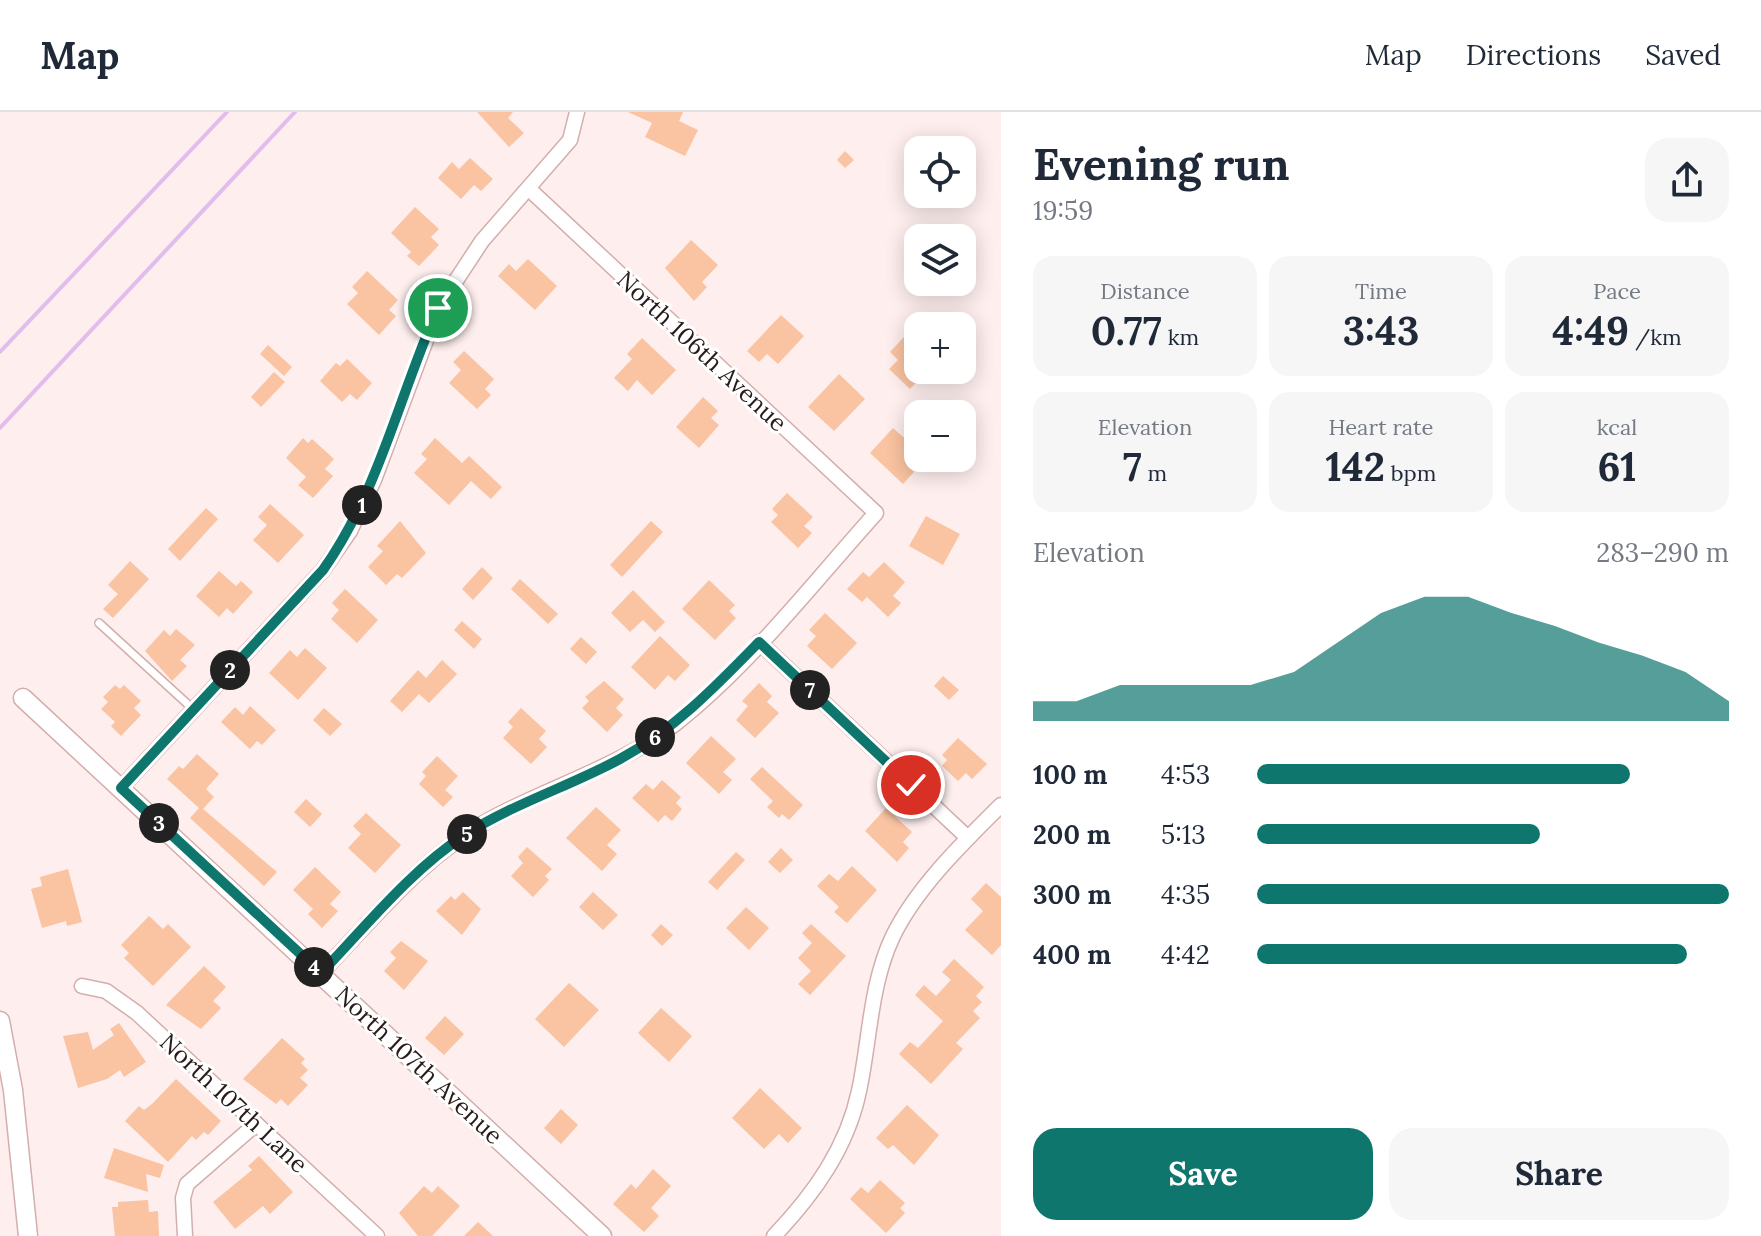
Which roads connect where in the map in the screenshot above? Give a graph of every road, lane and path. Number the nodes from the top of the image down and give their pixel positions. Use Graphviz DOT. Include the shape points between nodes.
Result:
graph roads {
  1 [pos="577,112"];
  2 [pos="529,189"];
  3 [pos="99,623"];
  4 [pos="759,642"];
  5 [pos="23,698"];
  6 [pos="193,709"];
  7 [pos="121,788"];
  8 [pos="1001,805"];
  9 [pos="968,838"];
  10 [pos="321,973"];
  11 [pos="82,986"];
  12 [pos="0,1021"];
  13 [pos="256,1124"];
  14 [pos="28,1236"];
  15 [pos="185,1236"];
  16 [pos="377,1236"];
  17 [pos="602,1236"];
  18 [pos="774,1236"];
  1 -- 2 [label="street" via="570,140"];
  2 -- 4 [label="street, North 106th Avenue" via="876,513"];
  2 -- 6 [label="street" via="482,241 438,308 350,531 323,570"];
  3 -- 6 [label="lane"];
  4 -- 9 [label="street"];
  4 -- 10 [label="street" via="693,709 642,746 490,820 443,851"];
  5 -- 7 [label="street, North 107th Avenue"];
  6 -- 7 [label="street"];
  7 -- 10 [label="street, North 107th Avenue"];
  8 -- 9 [label="street"];
  9 -- 18 [label="street" via="894,935 873,1000 850,1126 812,1192"];
  10 -- 17 [label="street, North 107th Avenue"];
  11 -- 13 [label="street, North 107th Lane" via="118,997"];
  12 -- 14 [label="street"];
  13 -- 15 [label="street" via="187,1184"];
  13 -- 16 [label="street, North 107th Lane"];
}
